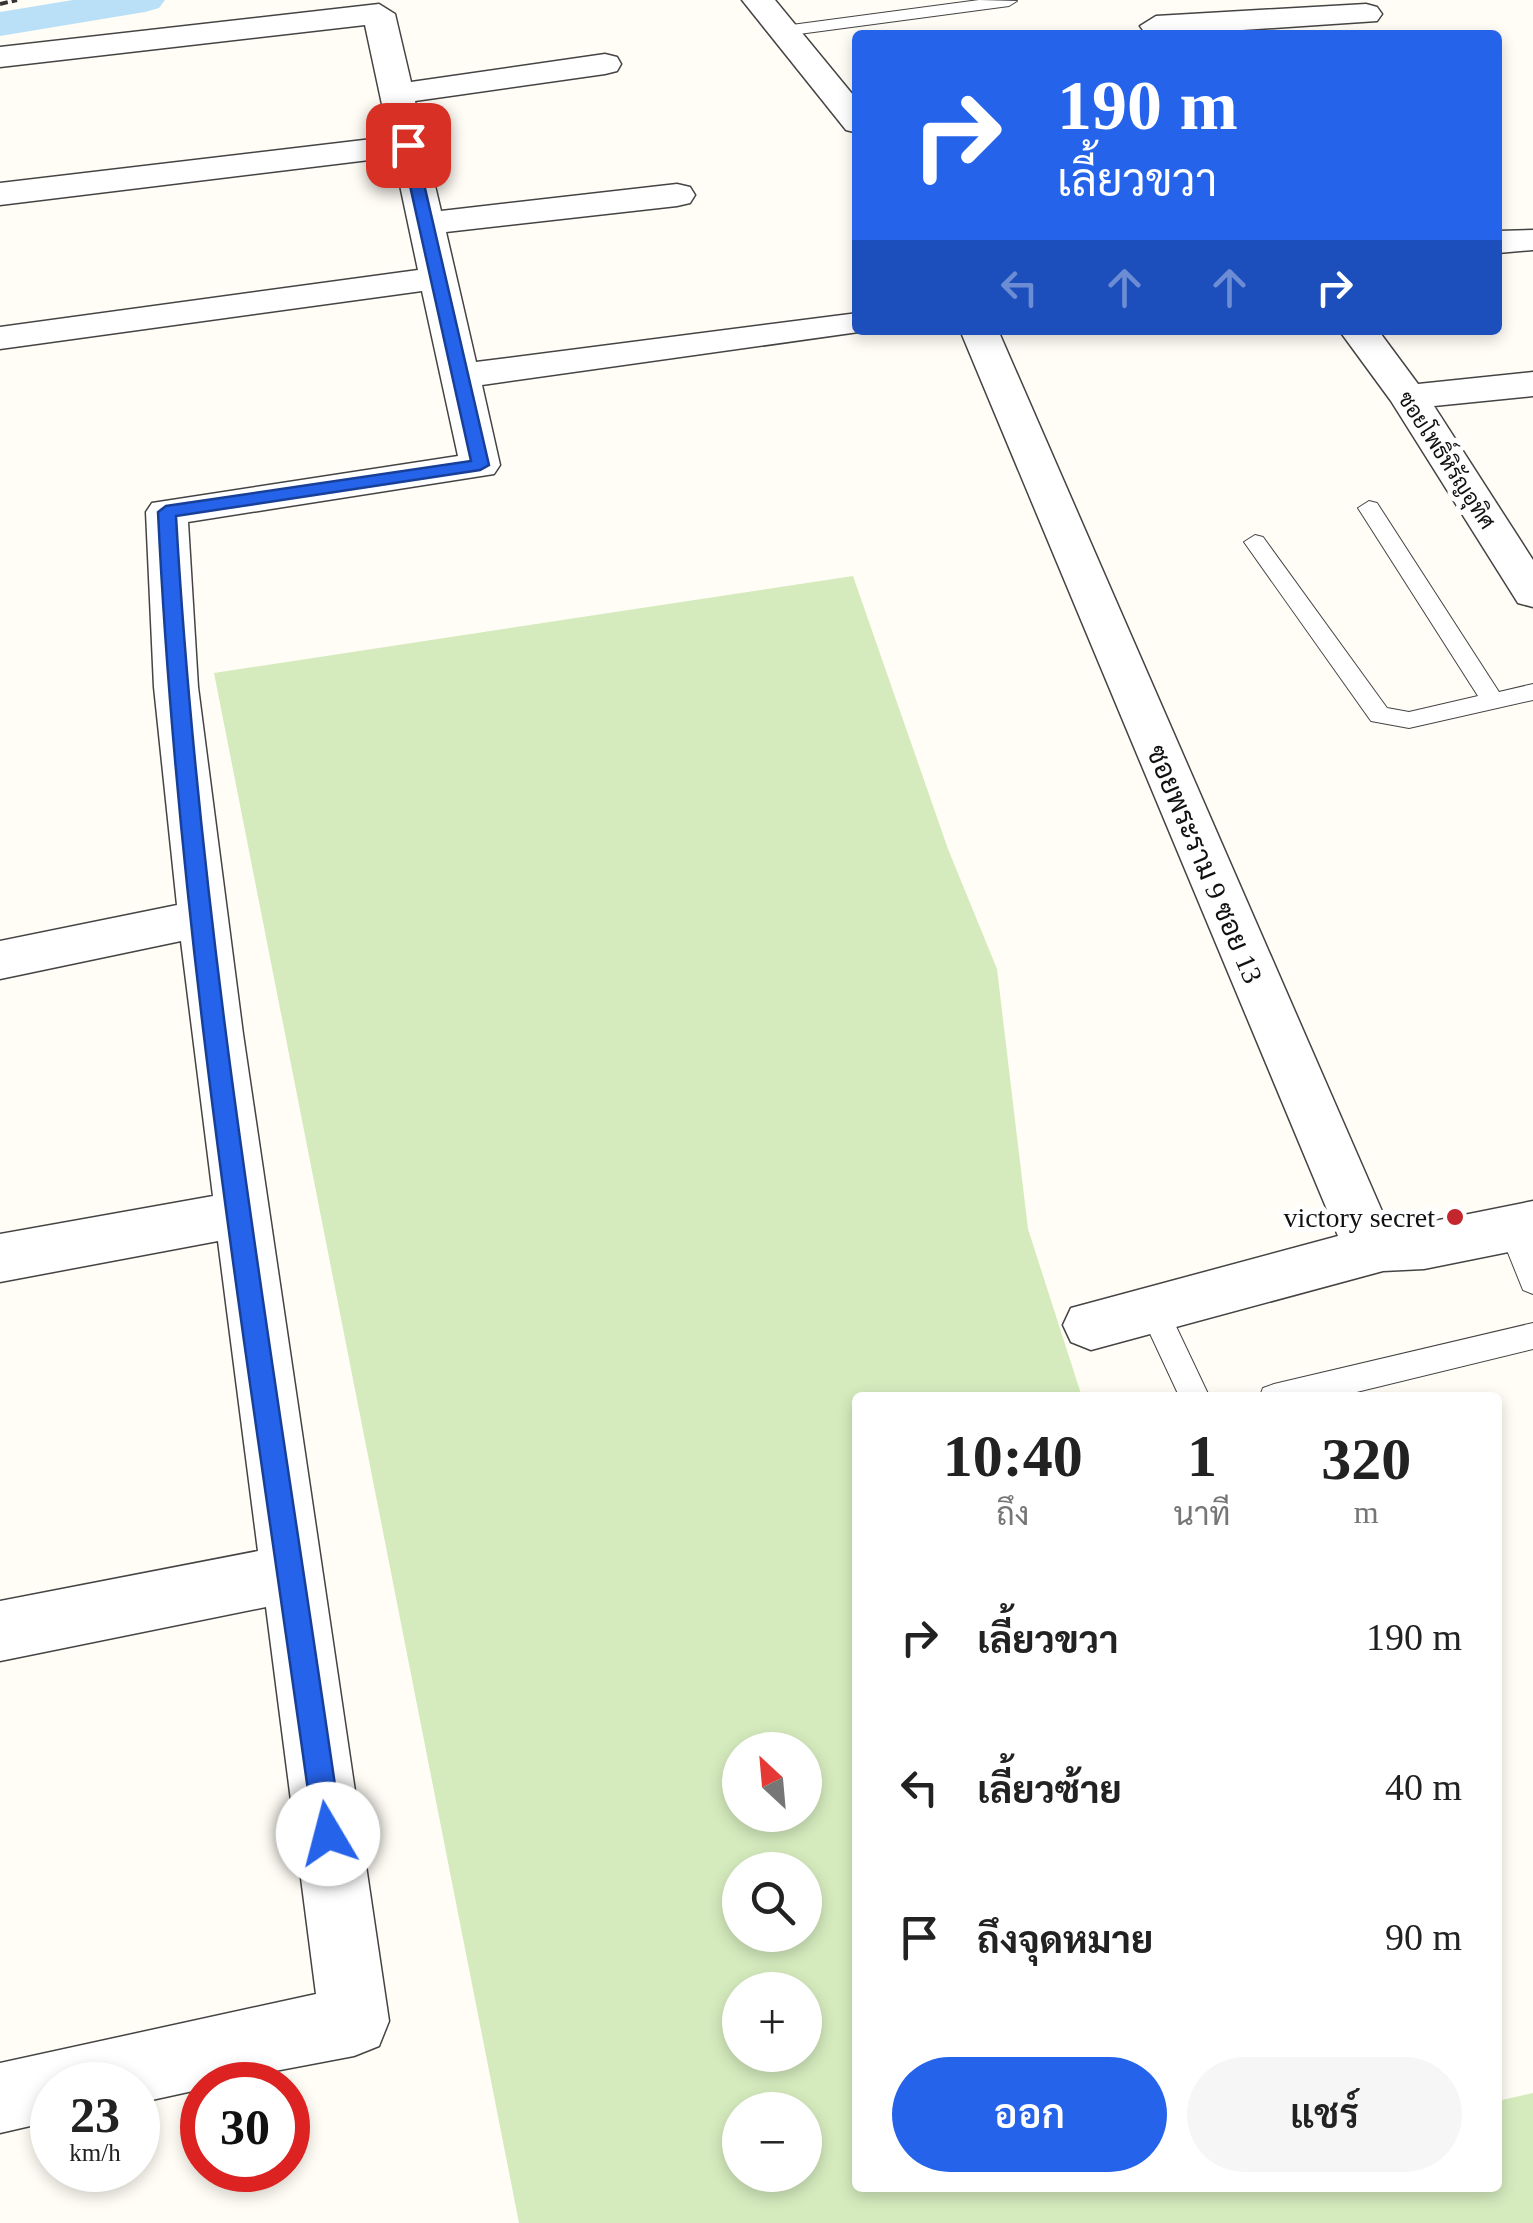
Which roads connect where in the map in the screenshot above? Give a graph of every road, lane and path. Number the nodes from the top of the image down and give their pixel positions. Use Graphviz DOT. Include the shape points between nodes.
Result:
graph roads {
  1 [pos="18,0"];
  2 [pos="758,0"];
  3 [pos="1009,1"];
  4 [pos="0,4"];
  5 [pos="380,7"];
  6 [pos="1366,14"];
  7 [pos="1152,20"];
  8 [pos="784,31"];
  9 [pos="0,56"];
  10 [pos="605,64"];
  11 [pos="397,94"];
  12 [pos="852,112"];
  13 [pos="408,145"];
  14 [pos="0,194"];
  15 [pos="677,195"];
  16 [pos="426,224"];
  17 [pos="438,278"];
  18 [pos="852,325"];
  19 [pos="982,335"];
  20 [pos="1362,335"];
  21 [pos="0,338"];
  22 [pos="460,376"];
  23 [pos="1533,384"];
  24 [pos="1408,397"];
  25 [pos="1369,508"];
  26 [pos="1256,542"];
  27 [pos="1533,592"];
  28 [pos="1533,692"];
  29 [pos="1493,701"];
  30 [pos="204,918"];
  31 [pos="0,960"];
  32 [pos="242,1214"];
  33 [pos="1522,1226"];
  34 [pos="1382,1248"];
  35 [pos="0,1258"];
  36 [pos="1533,1281"];
  37 [pos="1154,1310"];
  38 [pos="1091,1325"];
  39 [pos="1533,1336"];
  40 [pos="1192,1392"];
  41 [pos="1299,1392"];
  42 [pos="292,1574"];
  43 [pos="0,1631"];
  44 [pos="160,2063"];
  45 [pos="30,2091"];
  46 [pos="0,2098"];
  1 -- 4 [label="path"];
  2 -- 8 [label="street"];
  3 -- 8 [label="lane"];
  5 -- 9 [label="street"];
  5 -- 11 [label="street"];
  6 -- 7 [label="street"];
  8 -- 12 [label="street"];
  10 -- 11 [label="street"];
  11 -- 13 [label="street"];
  13 -- 14 [label="street"];
  13 -- 16 [label="street"];
  15 -- 16 [label="street"];
  16 -- 17 [label="street"];
  17 -- 21 [label="street"];
  17 -- 22 [label="street"];
  18 -- 22 [label="street"];
  19 -- 34 [label="street, ซอยพระราม 9 ซอย 13" via="1364,1233"];
  20 -- 24 [label="street, ซอยโพธิ์หิรัญอุทิศ"];
  22 -- 30 [label="street" via="480,465 166,512 176,687"];
  23 -- 24 [label="street"];
  24 -- 27 [label="street, ซอยโพธิ์หิรัญอุทิศ"];
  25 -- 29 [label="lane"];
  26 -- 29 [label="lane" via="1379,715 1408,720"];
  28 -- 29 [label="lane"];
  30 -- 31 [label="street"];
  30 -- 32 [label="street"];
  32 -- 35 [label="street"];
  32 -- 42 [label="street"];
  33 -- 34 [label="street"];
  33 -- 36 [label="lane"];
  34 -- 37 [label="street"];
  37 -- 38 [label="street"];
  37 -- 40 [label="lane"];
  39 -- 41 [label="lane"];
  42 -- 43 [label="street"];
  42 -- 44 [label="street" via="354,2021"];
  45 -- 46 [label="street"];
}
